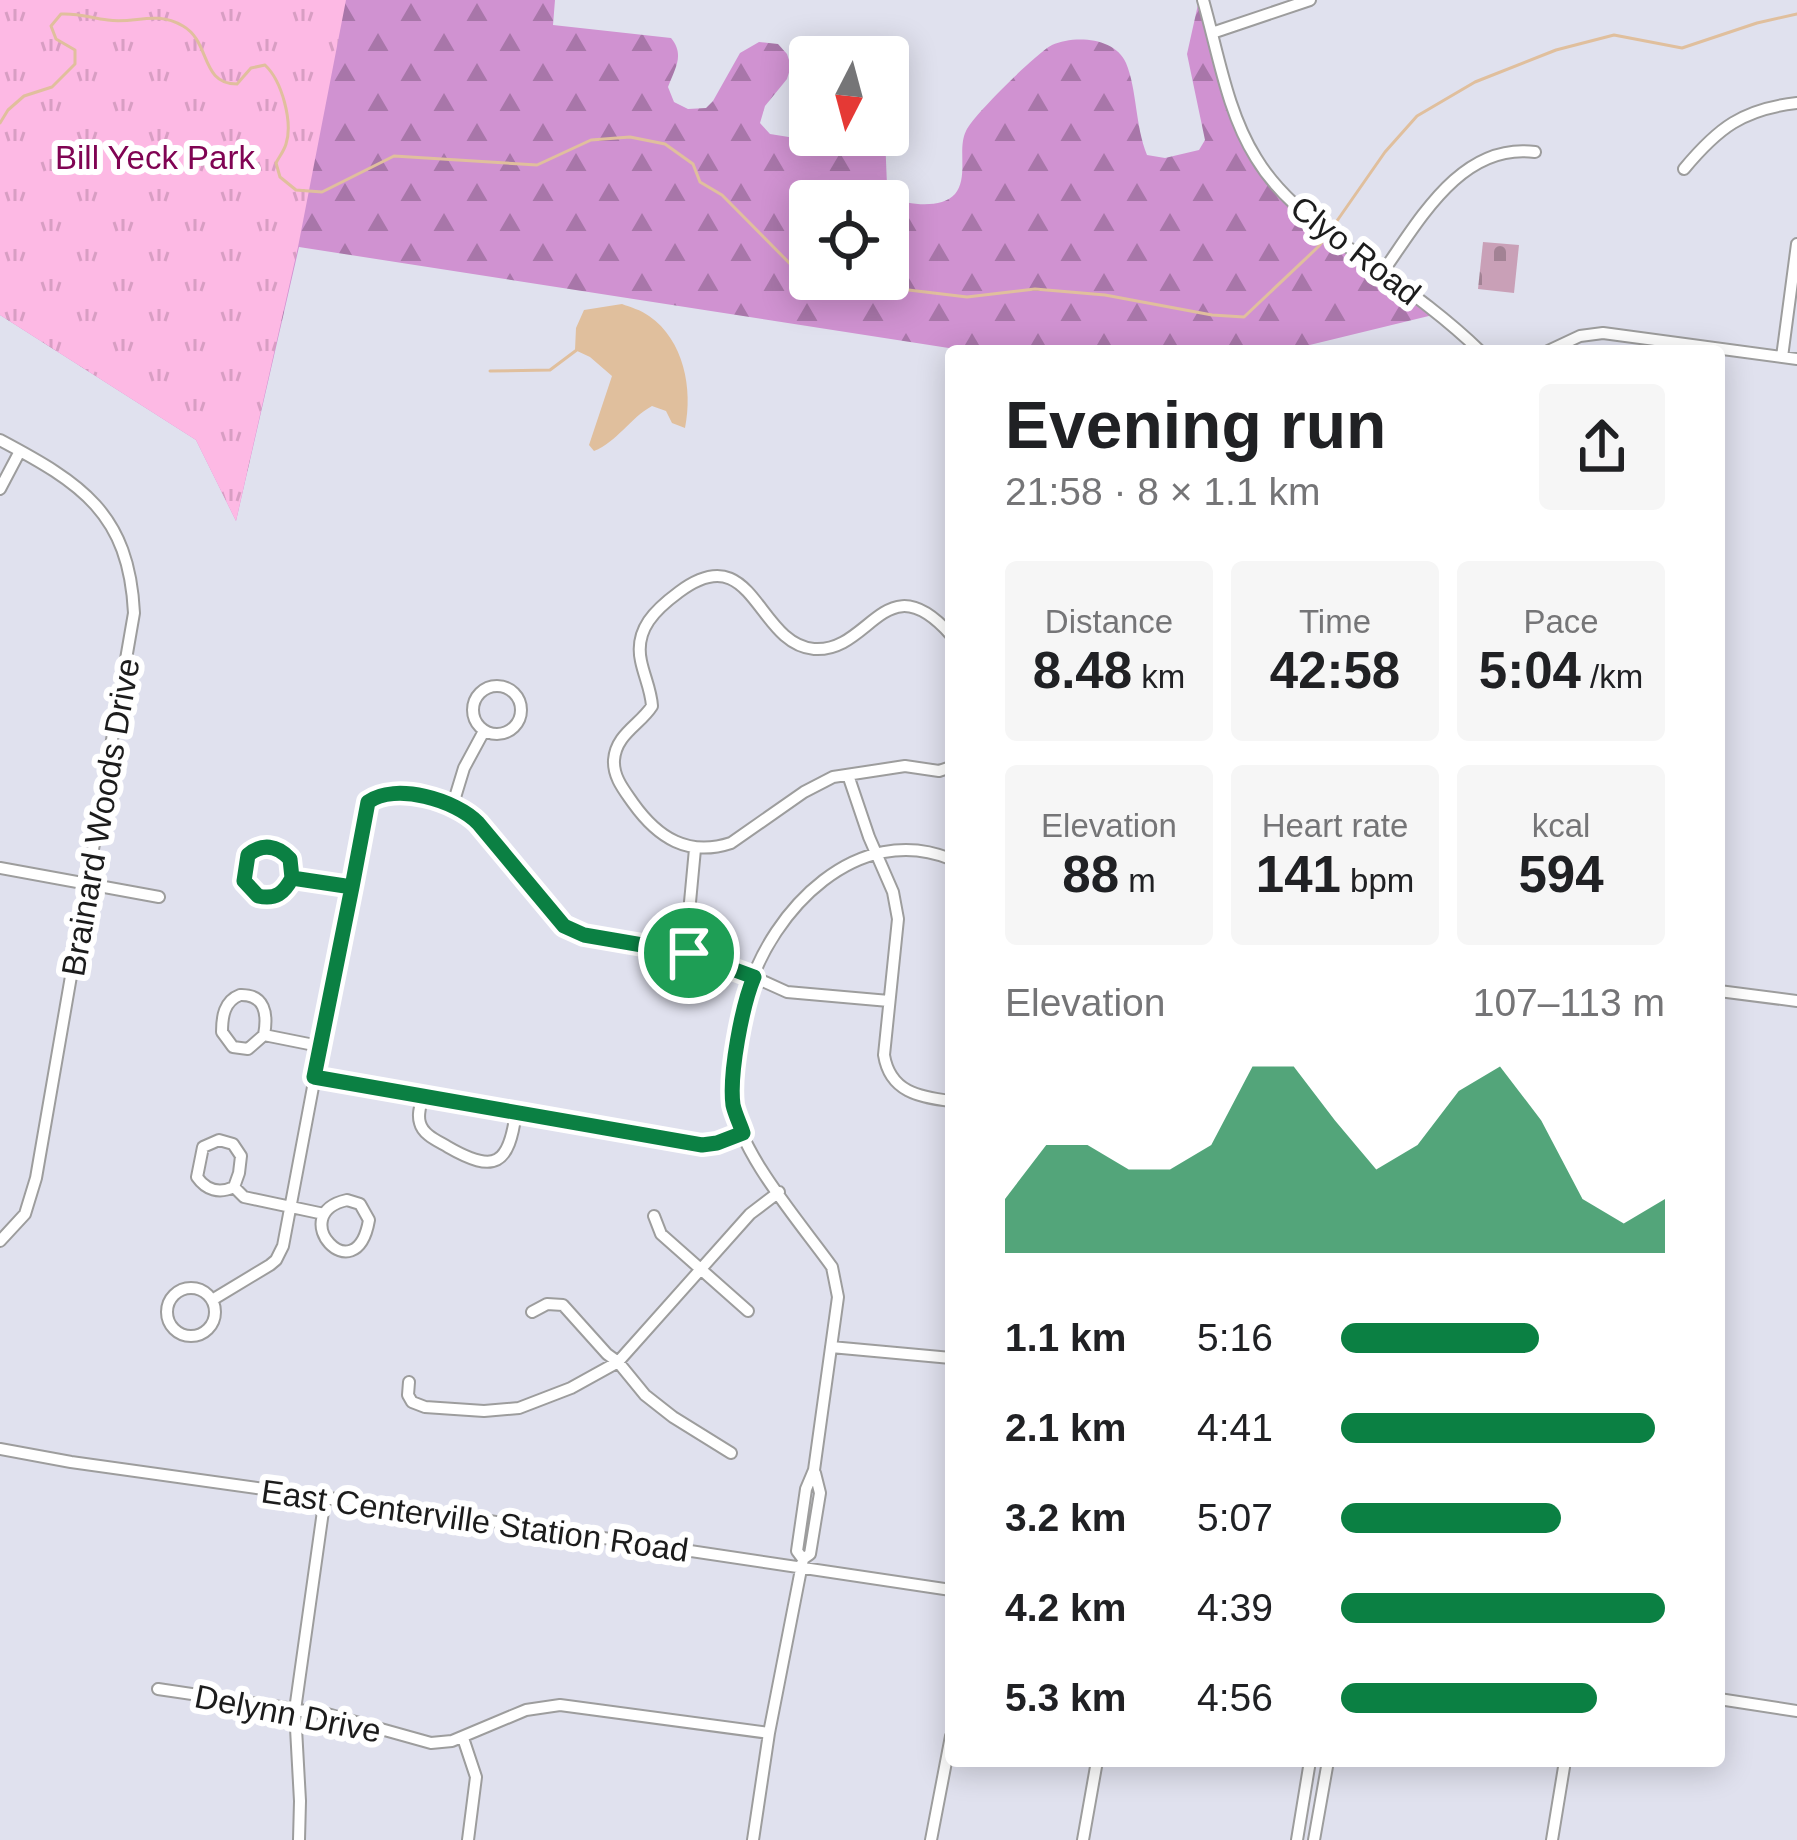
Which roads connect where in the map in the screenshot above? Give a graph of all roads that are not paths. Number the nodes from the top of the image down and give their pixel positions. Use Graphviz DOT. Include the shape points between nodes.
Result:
graph roads {
  1 [pos="1203,0"];
  2 [pos="1310,0"];
  3 [pos="1212,33"];
  4 [pos="1797,103"];
  5 [pos="1535,152"];
  6 [pos="1684,169"];
  7 [pos="1797,244"];
  8 [pos="1382,273"];
  9 [pos="1474,345"];
  10 [pos="1561,345"];
  11 [pos="1692,345"];
  12 [pos="1725,349"];
  13 [pos="1782,357"];
  14 [pos="1797,359"];
  15 [pos="0,440"];
  16 [pos="20,451"];
  17 [pos="0,489"];
  18 [pos="945,628"];
  19 [pos="484,731"];
  20 [pos="945,769"];
  21 [pos="848,775"];
  22 [pos="453,805"];
  23 [pos="695,849"];
  24 [pos="878,853"];
  25 [pos="945,857"];
  26 [pos="0,868"];
  27 [pos="292,878"];
  28 [pos="88,884"];
  29 [pos="352,887"];
  30 [pos="159,897"];
  31 [pos="689,953"];
  32 [pos="754,977"];
  33 [pos="1725,992"];
  34 [pos="889,1001"];
  35 [pos="1797,1001"];
  36 [pos="264,1035"];
  37 [pos="319,1046"];
  38 [pos="314,1077"];
  39 [pos="423,1095"];
  40 [pos="945,1100"];
  41 [pos="516,1112"];
  42 [pos="743,1133"];
  43 [pos="234,1187"];
  44 [pos="778,1192"];
  45 [pos="291,1206"];
  46 [pos="324,1214"];
  47 [pos="654,1216"];
  48 [pos="0,1241"];
  49 [pos="702,1269"];
  50 [pos="212,1300"];
  51 [pos="748,1311"];
  52 [pos="532,1312"];
  53 [pos="831,1347"];
  54 [pos="945,1357"];
  55 [pos="618,1362"];
  56 [pos="409,1382"];
  57 [pos="519,1408"];
  58 [pos="521,1422"];
  59 [pos="0,1449"];
  60 [pos="731,1453"];
  61 [pos="325,1498"];
  62 [pos="803,1563"];
  63 [pos="945,1589"];
  64 [pos="158,1689"];
  65 [pos="1725,1701"];
  66 [pos="295,1710"];
  67 [pos="1797,1711"];
  68 [pos="769,1733"];
  69 [pos="463,1738"];
  70 [pos="945,1767"];
  71 [pos="1096,1767"];
  72 [pos="1309,1767"];
  73 [pos="1327,1767"];
  74 [pos="1564,1767"];
  75 [pos="299,1840"];
  76 [pos="468,1840"];
  77 [pos="753,1840"];
  78 [pos="931,1840"];
  79 [pos="1083,1840"];
  80 [pos="1297,1840"];
  81 [pos="1314,1840"];
  82 [pos="1552,1840"];
  1 -- 3 [label="street, Clyo Road"];
  2 -- 3 [label="street"];
  3 -- 8 [label="street, Clyo Road" via="1256,160 1287,198"];
  4 -- 6 [label="street" via="1733,122"];
  5 -- 8 [label="street" via="1498,154 1460,172"];
  7 -- 13 [label="street"];
  8 -- 9 [label="street, Clyo Road"];
  10 -- 11 [label="street" via="1603,333"];
  12 -- 13 [label="street"];
  13 -- 14 [label="street"];
  15 -- 16 [label="street, Brainard Woods Drive"];
  16 -- 17 [label="street"];
  16 -- 28 [label="street, Brainard Woods Drive" via="97,506 119,540 134,593"];
  18 -- 23 [label="street" via="904,607 831,647 812,649 784,635 742,584 714,577 660,607 640,649 652,706 620,740 615,769 653,827"];
  19 -- 19 [label="street" via="505,734 520,720 520,699 497,685 484,689 472,706"];
  19 -- 22 [label="street"];
  20 -- 21 [label="street"];
  21 -- 23 [label="street" via="821,782 731,843"];
  21 -- 24 [label="street"];
  22 -- 29 [label="street" via="387,792 368,802"];
  22 -- 31 [label="street" via="478,823 564,926"];
  23 -- 31 [label="street"];
  24 -- 25 [label="street" via="905,848"];
  24 -- 32 [label="street" via="827,877 792,908"];
  24 -- 34 [label="street" via="898,919"];
  26 -- 28 [label="street"];
  27 -- 27 [label="street" via="280,850 248,855 244,881 258,896 279,895"];
  27 -- 29 [label="street"];
  28 -- 30 [label="street"];
  28 -- 48 [label="street, Brainard Woods Drive" via="32,1200"];
  29 -- 37 [label="street"];
  31 -- 32 [label="street"];
  32 -- 34 [label="street" via="787,992"];
  32 -- 42 [label="street" via="734,1079"];
  33 -- 35 [label="street"];
  34 -- 40 [label="street" via="886,1068 905,1092"];
  36 -- 36 [label="street" via="261,1002 249,995 230,1001 222,1026 228,1043 248,1048"];
  36 -- 37 [label="street"];
  37 -- 38 [label="street"];
  38 -- 39 [label="street"];
  38 -- 45 [label="street"];
  39 -- 41 [label="street"];
  39 -- 41 [label="street" via="424,1132 481,1163 506,1150"];
  41 -- 42 [label="street" via="702,1145"];
  42 -- 44 [label="street"];
  43 -- 43 [label="street" via="239,1148 226,1141 203,1147 196,1177 213,1190"];
  43 -- 45 [label="street" via="244,1197"];
  44 -- 49 [label="street"];
  44 -- 53 [label="street" via="832,1268"];
  45 -- 46 [label="street"];
  45 -- 50 [label="street" via="276,1261"];
  46 -- 46 [label="street" via="331,1246 359,1247 369,1220 361,1204 340,1201"];
  47 -- 49 [label="street" via="661,1234"];
  49 -- 51 [label="street"];
  49 -- 55 [label="street"];
  50 -- 50 [label="street" via="192,1288 177,1292 169,1321 185,1336 206,1332 216,1314"];
  52 -- 55 [label="street" via="563,1305"];
  53 -- 54 [label="street"];
  53 -- 62 [label="street" via="797,1551"];
  55 -- 57 [label="street"];
  55 -- 60 [label="street" via="645,1395"];
  56 -- 57 [label="street" via="412,1402 425,1407"];
  57 -- 58 [label="street"];
  59 -- 61 [label="street, East Centerville Station Road"];
  61 -- 62 [label="street, East Centerville Station Road"];
  61 -- 66 [label="street"];
  62 -- 63 [label="street, East Centerville Station Road"];
  62 -- 68 [label="street"];
  64 -- 66 [label="street, Delynn Drive"];
  65 -- 67 [label="street"];
  66 -- 69 [label="street, Delynn Drive" via="431,1743"];
  66 -- 75 [label="street"];
  68 -- 69 [label="street, Delynn Drive" via="560,1705 526,1710"];
  68 -- 77 [label="street"];
  69 -- 76 [label="street" via="476,1777"];
  70 -- 78 [label="street"];
  71 -- 79 [label="street"];
  72 -- 80 [label="street"];
  73 -- 81 [label="street"];
  74 -- 82 [label="street"];
}
